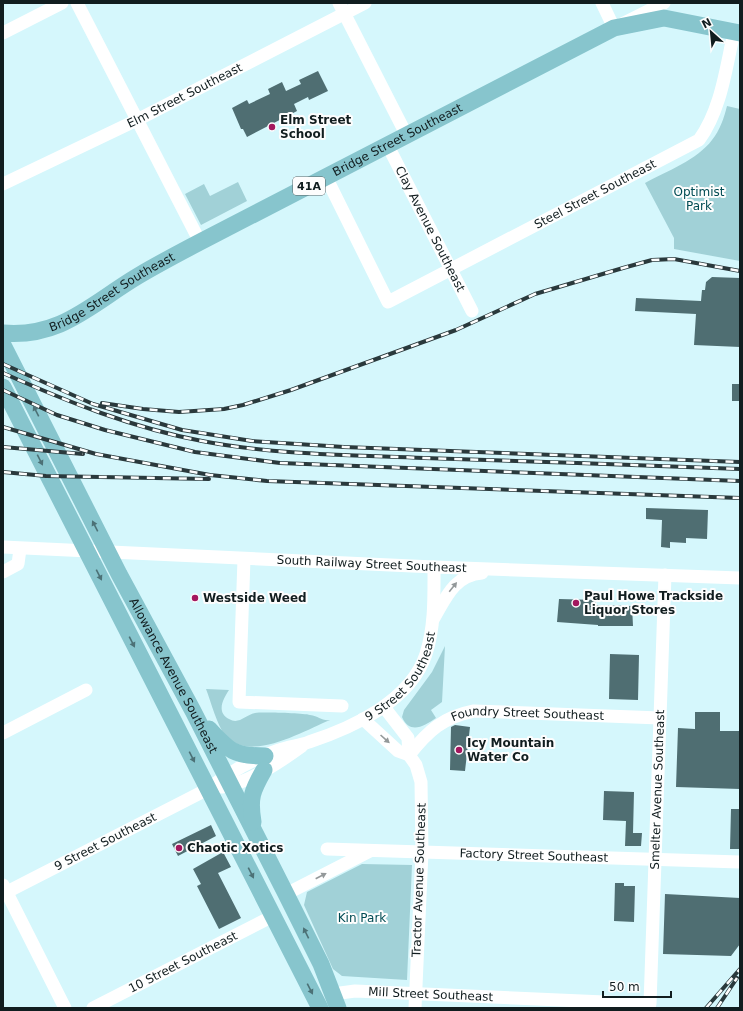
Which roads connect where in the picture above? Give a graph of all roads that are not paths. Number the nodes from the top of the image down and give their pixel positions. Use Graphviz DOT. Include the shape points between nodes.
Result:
graph roads {
  1 [pos="62,3"];
  2 [pos="77,3"];
  3 [pos="365,3"];
  4 [pos="602,3"];
  5 [pos="664,3"];
  6 [pos="341,8"];
  7 [pos="614,28"];
  8 [pos="737,32"];
  9 [pos="3,33"];
  10 [pos="137,120"];
  11 [pos="407,136"];
  12 [pos="388,146"];
  13 [pos="326,177"];
  14 [pos="3,184"];
  15 [pos="200,242"];
  16 [pos="451,269"];
  17 [pos="472,311"];
  18 [pos="3,333"];
  19 [pos="3,345"];
  20 [pos="3,387"];
  21 [pos="3,547"];
  22 [pos="20,549"];
  23 [pos="244,559"];
  24 [pos="434,567"];
  25 [pos="522,570"];
  26 [pos="3,572"];
  27 [pos="665,575"];
  28 [pos="740,578"];
  29 [pos="433,620"];
  30 [pos="86,690"];
  31 [pos="342,706"];
  32 [pos="384,707"];
  33 [pos="193,711"];
  34 [pos="660,718"];
  35 [pos="363,719"];
  36 [pos="3,733"];
  37 [pos="409,755"];
  38 [pos="264,763"];
  39 [pos="228,781"];
  40 [pos="208,789"];
  41 [pos="255,834"];
  42 [pos="327,848"];
  43 [pos="372,850"];
  44 [pos="422,852"];
  45 [pos="655,859"];
  46 [pos="740,862"];
  47 [pos="4,890"];
  48 [pos="286,894"];
  49 [pos="273,916"];
  50 [pos="415,994"];
  51 [pos="335,1001"];
  52 [pos="650,1004"];
  53 [pos="65,1008"];
  54 [pos="93,1008"];
  55 [pos="320,1008"];
  56 [pos="415,1008"];
  1 -- 9 [label="street"];
  2 -- 10 [label="street"];
  3 -- 6 [label="street, Elm Street Southeast"];
  4 -- 7 [label="street"];
  5 -- 7 [label="street, Bridge Street Southeast"];
  6 -- 10 [label="street, Elm Street Southeast"];
  6 -- 11 [label="street"];
  7 -- 8 [label="main road, 41A" via="664,18"];
  7 -- 11 [label="main road, Bridge Street Southeast / 41A"];
  8 -- 16 [label="street, Steel Street Southeast" via="709,126 699,140"];
  10 -- 14 [label="street, Elm Street Southeast"];
  10 -- 15 [label="street"];
  11 -- 12 [label="main road, Bridge Street Southeast / 41A"];
  12 -- 13 [label="main road, Bridge Street Southeast / 41A"];
  12 -- 16 [label="street, Clay Avenue Southeast"];
  13 -- 15 [label="main road, Bridge Street Southeast / 41A"];
  13 -- 16 [label="street, Steel Street Southeast" via="388,302"];
  15 -- 18 [label="main road, Bridge Street Southeast / 41A" via="138,275 81,314 62,323 35,333"];
  16 -- 17 [label="street, Clay Avenue Southeast"];
  33 -- 19 [label="main road, Allowance Avenue Southeast, one-way" via="119,574"];
  20 -- 40 [label="main road, Allowance Avenue Southeast, one-way"];
  21 -- 22 [label="street, South Railway Street Southeast"];
  22 -- 23 [label="street, South Railway Street Southeast"];
  22 -- 26 [label="street" via="18,564"];
  23 -- 24 [label="street, South Railway Street Southeast"];
  23 -- 31 [label="street" via="239,702"];
  24 -- 25 [label="street, South Railway Street Southeast"];
  24 -- 29 [label="street, 9 Street Southeast"];
  25 -- 27 [label="street, South Railway Street Southeast"];
  29 -- 25 [label="street, one-way" via="453,586 461,579 474,574"];
  27 -- 28 [label="street, South Railway Street Southeast"];
  27 -- 34 [label="street, Smelter Avenue Southeast"];
  29 -- 32 [label="street, 9 Street Southeast" via="426,656 402,691"];
  30 -- 36 [label="street"];
  32 -- 35 [label="street, 9 Street Southeast"];
  32 -- 37 [label="street, Tractor Avenue Southeast" via="408,738"];
  33 -- 38 [label="main road" via="228,748"];
  33 -- 39 [label="main road, Allowance Avenue Southeast"];
  34 -- 37 [label="street, Foundry Street Southeast" via="474,712 455,717 429,731"];
  34 -- 45 [label="street, Smelter Avenue Southeast"];
  35 -- 37 [label="street, one-way" via="398,751"];
  35 -- 38 [label="street, 9 Street Southeast" via="307,743 293,745"];
  37 -- 44 [label="street, Tractor Avenue Southeast" via="421,782"];
  38 -- 39 [label="street, 9 Street Southeast"];
  38 -- 41 [label="main road" via="251,799"];
  39 -- 40 [label="street, 9 Street Southeast"];
  39 -- 41 [label="main road, Allowance Avenue Southeast"];
  40 -- 47 [label="street, 9 Street Southeast"];
  40 -- 49 [label="main road, Allowance Avenue Southeast, one-way"];
  41 -- 48 [label="main road, Allowance Avenue Southeast"];
  42 -- 43 [label="street, Factory Street Southeast"];
  43 -- 44 [label="street, Factory Street Southeast"];
  48 -- 43 [label="street, one-way"];
  44 -- 45 [label="street, Factory Street Southeast"];
  44 -- 50 [label="street, Tractor Avenue Southeast"];
  45 -- 46 [label="street, Factory Street Southeast"];
  45 -- 52 [label="street, Smelter Avenue Southeast"];
  47 -- 53 [label="street"];
  51 -- 48 [label="main road, Allowance Avenue Southeast, one-way" via="321,964"];
  49 -- 54 [label="street, 10 Street Southeast"];
  49 -- 55 [label="main road, Allowance Avenue Southeast, one-way"];
  50 -- 51 [label="street, Mill Street Southeast" via="355,990"];
  50 -- 52 [label="street, Mill Street Southeast"];
  50 -- 56 [label="street, Tractor Avenue Southeast"];
}
